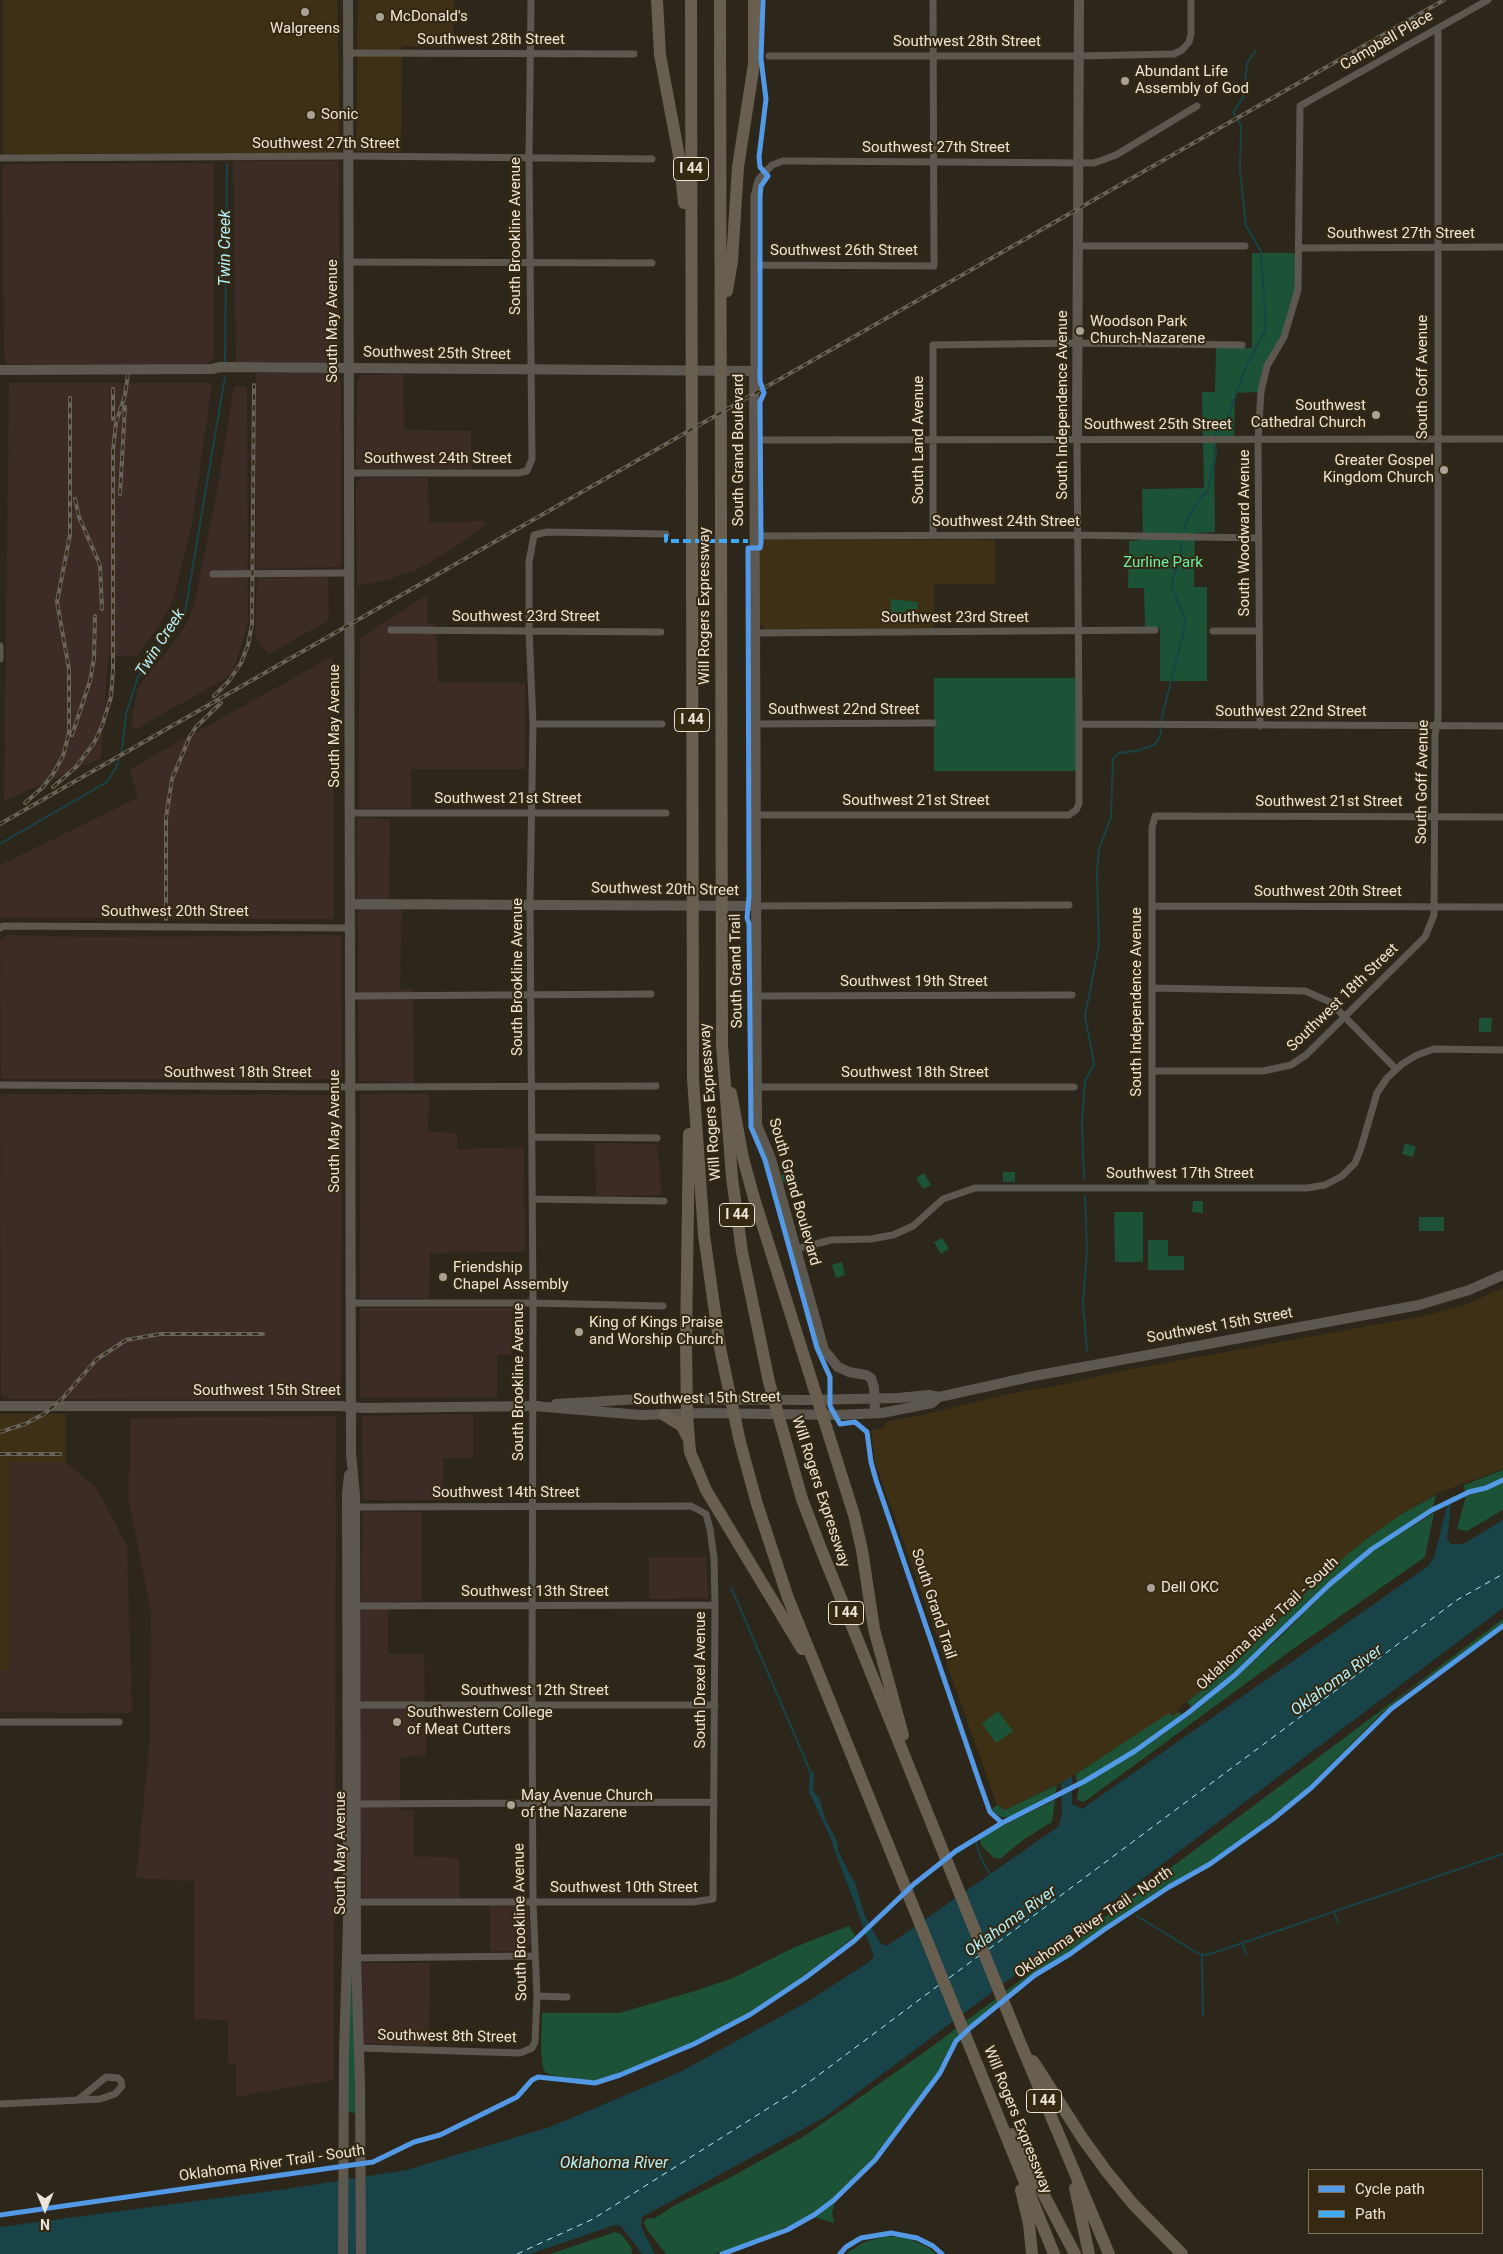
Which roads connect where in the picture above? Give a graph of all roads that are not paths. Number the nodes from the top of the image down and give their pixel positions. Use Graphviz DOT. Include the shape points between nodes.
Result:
graph roads {
  1 [pos="348,0"];
  2 [pos="532,0"];
  3 [pos="657,0"];
  4 [pos="691,0"];
  5 [pos="720,0"];
  6 [pos="754,0"];
  7 [pos="933,0"];
  8 [pos="1079,0"];
  9 [pos="1191,0"];
  10 [pos="1488,0"];
  11 [pos="1438,28"];
  12 [pos="348,52"];
  13 [pos="531,54"];
  14 [pos="634,54"];
  15 [pos="769,56"];
  16 [pos="932,56"];
  17 [pos="1079,56"];
  18 [pos="1197,106"];
  19 [pos="1300,106"];
  20 [pos="349,156"];
  21 [pos="0,158"];
  22 [pos="529,158"];
  23 [pos="652,159"];
  24 [pos="793,160"];
  25 [pos="934,162"];
  26 [pos="1078,162"];
  27 [pos="1078,246"];
  28 [pos="1245,246"];
  29 [pos="1438,246"];
  30 [pos="1503,247"];
  31 [pos="1299,248"];
  32 [pos="348,262"];
  33 [pos="530,263"];
  34 [pos="652,263"];
  35 [pos="754,265"];
  36 [pos="692,296"];
  37 [pos="721,328"];
  38 [pos="1078,343"];
  39 [pos="1242,345"];
  40 [pos="348,368"];
  41 [pos="0,370"];
  42 [pos="530,370"];
  43 [pos="754,371"];
  44 [pos="1437,439"];
  45 [pos="1503,439"];
  46 [pos="754,440"];
  47 [pos="933,440"];
  48 [pos="1077,440"];
  49 [pos="1258,440"];
  50 [pos="527,471"];
  51 [pos="349,472"];
  52 [pos="666,534"];
  53 [pos="933,535"];
  54 [pos="1078,535"];
  55 [pos="754,536"];
  56 [pos="1258,538"];
  57 [pos="349,572"];
  58 [pos="213,574"];
  59 [pos="391,630"];
  60 [pos="529,630"];
  61 [pos="1155,630"];
  62 [pos="1079,631"];
  63 [pos="1213,631"];
  64 [pos="1259,631"];
  65 [pos="661,632"];
  66 [pos="754,633"];
  67 [pos="0,646"];
  68 [pos="0,659"];
  69 [pos="533,724"];
  70 [pos="662,724"];
  71 [pos="754,724"];
  72 [pos="933,724"];
  73 [pos="1079,724"];
  74 [pos="1260,726"];
  75 [pos="1437,726"];
  76 [pos="1503,726"];
  77 [pos="1076,810"];
  78 [pos="350,813"];
  79 [pos="532,813"];
  80 [pos="666,813"];
  81 [pos="755,815"];
  82 [pos="1155,816"];
  83 [pos="1435,816"];
  84 [pos="1503,816"];
  85 [pos="350,904"];
  86 [pos="530,904"];
  87 [pos="1069,905"];
  88 [pos="756,906"];
  89 [pos="1152,906"];
  90 [pos="1434,907"];
  91 [pos="1503,907"];
  92 [pos="0,928"];
  93 [pos="350,928"];
  94 [pos="1152,988"];
  95 [pos="651,994"];
  96 [pos="531,995"];
  97 [pos="1072,995"];
  98 [pos="350,996"];
  99 [pos="756,996"];
  100 [pos="1345,1017"];
  101 [pos="722,1045"];
  102 [pos="1503,1050"];
  103 [pos="1396,1069"];
  104 [pos="1152,1071"];
  105 [pos="693,1079"];
  106 [pos="0,1085"];
  107 [pos="656,1086"];
  108 [pos="350,1087"];
  109 [pos="532,1087"];
  110 [pos="756,1087"];
  111 [pos="1074,1087"];
  112 [pos="533,1137"];
  113 [pos="657,1138"];
  114 [pos="1152,1188"];
  115 [pos="532,1199"];
  116 [pos="664,1201"];
  117 [pos="796,1249"];
  118 [pos="1503,1275"];
  119 [pos="533,1303"];
  120 [pos="351,1304"];
  121 [pos="663,1306"];
  122 [pos="939,1397"];
  123 [pos="687,1398"];
  124 [pos="874,1398"];
  125 [pos="640,1399"];
  126 [pos="818,1399"];
  127 [pos="0,1406"];
  128 [pos="533,1406"];
  129 [pos="351,1407"];
  130 [pos="875,1413"];
  131 [pos="687,1414"];
  132 [pos="823,1414"];
  133 [pos="664,1415"];
  134 [pos="641,1416"];
  135 [pos="688,1438"];
  136 [pos="533,1506"];
  137 [pos="351,1507"];
  138 [pos="657,1507"];
  139 [pos="715,1605"];
  140 [pos="351,1606"];
  141 [pos="532,1606"];
  142 [pos="818,1674"];
  143 [pos="351,1705"];
  144 [pos="532,1705"];
  145 [pos="715,1705"];
  146 [pos="0,1722"];
  147 [pos="119,1722"];
  148 [pos="916,1785"];
  149 [pos="714,1802"];
  150 [pos="532,1803"];
  151 [pos="351,1804"];
  152 [pos="713,1899"];
  153 [pos="352,1902"];
  154 [pos="533,1902"];
  155 [pos="535,1956"];
  156 [pos="351,1958"];
  157 [pos="537,1996"];
  158 [pos="567,1996"];
  159 [pos="1019,2040"];
  160 [pos="360,2048"];
  161 [pos="532,2048"];
  162 [pos="986,2085"];
  163 [pos="79,2099"];
  164 [pos="0,2104"];
  165 [pos="1010,2147"];
  166 [pos="1069,2162"];
  167 [pos="343,2254"];
  168 [pos="361,2254"];
  169 [pos="1032,2254"];
  170 [pos="1054,2254"];
  171 [pos="1075,2254"];
  172 [pos="1090,2254"];
  173 [pos="1108,2254"];
  174 [pos="1182,2254"];
  1 -- 12 [label="main road, South May Avenue"];
  2 -- 13 [label="street, South Brookline Avenue"];
  3 -- 36 [label="highway" via="660,55 680,156"];
  4 -- 36 [label="highway, Will Rogers Expressway / I 44"];
  5 -- 37 [label="highway, Will Rogers Expressway / I 44"];
  6 -- 37 [label="highway" via="751,95 738,167 732,261"];
  7 -- 16 [label="street"];
  8 -- 17 [label="main road, South Independence Avenue"];
  9 -- 17 [label="street, Southwest 28th Street" via="1191,34 1182,50 1164,55"];
  10 -- 11 [label="street, Campbell Place"];
  11 -- 19 [label="street, Campbell Place"];
  11 -- 29 [label="street, South Goff Avenue"];
  12 -- 13 [label="street, Southwest 28th Street"];
  12 -- 20 [label="main road, South May Avenue"];
  13 -- 14 [label="street, Southwest 28th Street"];
  13 -- 22 [label="street, South Brookline Avenue"];
  15 -- 16 [label="street, Southwest 28th Street"];
  16 -- 17 [label="street, Southwest 28th Street"];
  16 -- 25 [label="street"];
  17 -- 26 [label="main road, South Independence Avenue"];
  18 -- 26 [label="street, Southwest 27th Street" via="1116,155 1094,162"];
  19 -- 31 [label="street, South Woodward Avenue"];
  20 -- 21 [label="street, Southwest 27th Street"];
  20 -- 22 [label="street, Southwest 27th Street"];
  20 -- 32 [label="main road, South May Avenue"];
  22 -- 23 [label="street, Southwest 27th Street"];
  22 -- 33 [label="street, South Brookline Avenue"];
  24 -- 25 [label="street, Southwest 27th Street"];
  24 -- 35 [label="street, South Grand Boulevard" via="772,165 758,180 754,196"];
  25 -- 26 [label="street, Southwest 27th Street"];
  25 -- 35 [label="street, Southwest 26th Street" via="934,266"];
  26 -- 27 [label="main road, South Independence Avenue"];
  27 -- 28 [label="street"];
  27 -- 38 [label="main road, South Independence Avenue"];
  29 -- 30 [label="street, Southwest 27th Street"];
  29 -- 31 [label="street, Southwest 27th Street"];
  29 -- 44 [label="street, South Goff Avenue"];
  31 -- 49 [label="street, South Woodward Avenue" via="1298,290 1284,337 1267,366 1261,391"];
  32 -- 33 [label="street"];
  32 -- 40 [label="main road, South May Avenue"];
  33 -- 34 [label="street"];
  33 -- 42 [label="street, South Brookline Avenue"];
  35 -- 43 [label="street, South Grand Boulevard"];
  36 -- 105 [label="highway, Will Rogers Expressway / I 44"];
  37 -- 101 [label="highway, Will Rogers Expressway / I 44"];
  38 -- 39 [label="street"];
  38 -- 47 [label="street, South Land Avenue" via="933,345"];
  38 -- 48 [label="main road, South Independence Avenue"];
  40 -- 41 [label="main road, Southwest 25th Street"];
  40 -- 42 [label="main road, Southwest 25th Street"];
  40 -- 51 [label="main road, South May Avenue"];
  42 -- 43 [label="main road, Southwest 25th Street"];
  42 -- 50 [label="street, South Brookline Avenue" via="532,459"];
  43 -- 46 [label="main road, South Grand Boulevard"];
  44 -- 45 [label="street, Southwest 25th Street"];
  44 -- 49 [label="street, Southwest 25th Street"];
  44 -- 75 [label="street, South Goff Avenue"];
  46 -- 47 [label="street, Southwest 25th Street"];
  46 -- 55 [label="main road, South Grand Boulevard"];
  47 -- 48 [label="street, Southwest 25th Street"];
  47 -- 53 [label="street, South Land Avenue"];
  48 -- 49 [label="street, Southwest 25th Street"];
  48 -- 54 [label="street, South Independence Avenue"];
  49 -- 56 [label="street, South Woodward Avenue"];
  50 -- 51 [label="street, Southwest 24th Street"];
  51 -- 57 [label="main road, South May Avenue"];
  52 -- 60 [label="street, South Brookline Avenue" via="547,532 534,535 529,562"];
  53 -- 54 [label="street, Southwest 24th Street"];
  53 -- 55 [label="street, Southwest 24th Street"];
  54 -- 56 [label="street, Southwest 24th Street"];
  54 -- 62 [label="street, South Independence Avenue"];
  55 -- 66 [label="main road, South Grand Boulevard"];
  56 -- 64 [label="street, South Woodward Avenue"];
  57 -- 58 [label="street"];
  57 -- 78 [label="main road, South May Avenue"];
  59 -- 60 [label="street, Southwest 23rd Street"];
  60 -- 65 [label="street, Southwest 23rd Street"];
  60 -- 69 [label="street, South Brookline Avenue"];
  61 -- 62 [label="street, Southwest 23rd Street"];
  62 -- 66 [label="street, Southwest 23rd Street"];
  62 -- 73 [label="street, South Independence Avenue"];
  63 -- 64 [label="street"];
  64 -- 74 [label="street, South Woodward Avenue"];
  66 -- 71 [label="main road, South Grand Boulevard"];
  67 -- 68 [label="street"];
  69 -- 70 [label="street"];
  69 -- 79 [label="street, South Brookline Avenue"];
  71 -- 72 [label="street, Southwest 22nd Street"];
  71 -- 81 [label="main road, South Grand Boulevard"];
  73 -- 74 [label="street, Southwest 22nd Street"];
  73 -- 77 [label="street, South Independence Avenue" via="1079,804"];
  74 -- 75 [label="street, Southwest 22nd Street"];
  75 -- 76 [label="street, Southwest 22nd Street"];
  75 -- 83 [label="street, South Goff Avenue"];
  77 -- 81 [label="street, Southwest 21st Street" via="1069,815"];
  78 -- 79 [label="street, Southwest 21st Street"];
  78 -- 85 [label="main road, South May Avenue"];
  79 -- 80 [label="street, Southwest 21st Street"];
  79 -- 86 [label="street, South Brookline Avenue"];
  81 -- 88 [label="main road, South Grand Boulevard"];
  82 -- 83 [label="street, Southwest 21st Street"];
  82 -- 89 [label="street, South Independence Avenue" via="1152,828"];
  83 -- 84 [label="street, Southwest 21st Street"];
  83 -- 90 [label="street, South Goff Avenue"];
  85 -- 86 [label="main road, Southwest 20th Street"];
  85 -- 93 [label="main road, South May Avenue"];
  86 -- 88 [label="main road, Southwest 20th Street"];
  86 -- 96 [label="street, South Brookline Avenue"];
  87 -- 88 [label="street, Southwest 20th Street"];
  88 -- 99 [label="main road, South Grand Boulevard"];
  89 -- 90 [label="street, Southwest 20th Street"];
  89 -- 94 [label="street, South Independence Avenue"];
  90 -- 91 [label="street, Southwest 20th Street"];
  90 -- 100 [label="street, Southwest 18th Street" via="1432,923 1425,937"];
  92 -- 93 [label="street, Southwest 20th Street"];
  93 -- 98 [label="main road, South May Avenue"];
  94 -- 100 [label="street" via="1295,989 1323,998"];
  94 -- 104 [label="street, South Independence Avenue"];
  95 -- 96 [label="street"];
  96 -- 98 [label="street"];
  96 -- 109 [label="street, South Brookline Avenue"];
  97 -- 99 [label="street, Southwest 19th Street"];
  98 -- 108 [label="main road, South May Avenue"];
  99 -- 110 [label="main road, South Grand Boulevard"];
  100 -- 103 [label="street"];
  100 -- 104 [label="street, Southwest 18th Street" via="1306,1055 1283,1068 1264,1071"];
  101 -- 126 [label="highway" via="745,1167"];
  101 -- 148 [label="highway, Will Rogers Expressway / I 44" via="737,1218 769,1382 820,1549"];
  102 -- 103 [label="street, Southwest 17th Street" via="1434,1049 1417,1055"];
  103 -- 114 [label="street, Southwest 17th Street" via="1377,1093 1358,1158 1346,1174 1334,1181 1312,1187"];
  104 -- 114 [label="street, South Independence Avenue"];
  105 -- 123 [label="highway" via="687,1158"];
  105 -- 142 [label="highway, Will Rogers Expressway / I 44" via="704,1235 726,1379 769,1545"];
  106 -- 108 [label="street, Southwest 18th Street"];
  107 -- 109 [label="street, Southwest 18th Street"];
  108 -- 109 [label="street, Southwest 18th Street"];
  108 -- 120 [label="main road, South May Avenue"];
  109 -- 112 [label="street, South Brookline Avenue"];
  110 -- 111 [label="street, Southwest 18th Street"];
  110 -- 117 [label="main road, South Grand Boulevard" via="758,1132 771,1159"];
  112 -- 113 [label="street"];
  112 -- 115 [label="street, South Brookline Avenue"];
  114 -- 117 [label="street, Southwest 17th Street" via="968,1190 944,1199 913,1226 893,1235 832,1240"];
  115 -- 116 [label="street"];
  115 -- 119 [label="street, South Brookline Avenue"];
  117 -- 124 [label="main road, South Grand Boulevard" via="826,1355 846,1371 870,1377 874,1383"];
  118 -- 122 [label="main road, Southwest 15th Street" via="1469,1290 1420,1305 1043,1374"];
  119 -- 120 [label="street"];
  119 -- 121 [label="street"];
  119 -- 128 [label="street, South Brookline Avenue"];
  120 -- 129 [label="main road, South May Avenue"];
  122 -- 124 [label="main road, Southwest 15th Street" via="929,1394"];
  122 -- 130 [label="main road, Southwest 15th Street" via="932,1403"];
  123 -- 125 [label="main road, Southwest 15th Street"];
  123 -- 126 [label="main road, Southwest 15th Street"];
  123 -- 131 [label="highway"];
  124 -- 126 [label="main road, Southwest 15th Street"];
  124 -- 130 [label="main road, South Grand Boulevard"];
  125 -- 128 [label="main road, Southwest 15th Street"];
  125 -- 134 [label="main road"];
  126 -- 132 [label="highway"];
  127 -- 129 [label="main road, Southwest 15th Street"];
  128 -- 129 [label="main road, Southwest 15th Street"];
  128 -- 134 [label="main road, Southwest 15th Street"];
  128 -- 136 [label="street, South Brookline Avenue"];
  129 -- 137 [label="main road, South May Avenue"];
  130 -- 132 [label="main road, Southwest 15th Street"];
  131 -- 132 [label="main road, Southwest 15th Street"];
  131 -- 133 [label="main road, Southwest 15th Street"];
  131 -- 135 [label="highway"];
  132 -- 148 [label="highway" via="858,1532 874,1629"];
  133 -- 134 [label="main road, Southwest 15th Street"];
  133 -- 135 [label="highway" via="682,1426"];
  135 -- 142 [label="highway" via="692,1459 703,1485"];
  136 -- 137 [label="street, Southwest 14th Street"];
  136 -- 138 [label="street, Southwest 14th Street"];
  136 -- 141 [label="street, South Brookline Avenue"];
  137 -- 140 [label="main road, South May Avenue"];
  138 -- 139 [label="street, South Drexel Avenue" via="691,1506 706,1514 714,1558"];
  139 -- 141 [label="street, Southwest 13th Street"];
  139 -- 145 [label="street, South Drexel Avenue"];
  140 -- 141 [label="street, Southwest 13th Street"];
  140 -- 143 [label="main road, South May Avenue"];
  141 -- 144 [label="street, South Brookline Avenue"];
  142 -- 162 [label="highway, Will Rogers Expressway / I 44"];
  143 -- 144 [label="street, Southwest 12th Street"];
  143 -- 151 [label="main road, South May Avenue"];
  144 -- 145 [label="street, Southwest 12th Street"];
  144 -- 150 [label="street, South Brookline Avenue"];
  145 -- 149 [label="street, South Drexel Avenue"];
  146 -- 147 [label="street"];
  148 -- 159 [label="highway, Will Rogers Expressway / I 44"];
  149 -- 150 [label="street"];
  149 -- 152 [label="street, South Drexel Avenue"];
  150 -- 151 [label="street"];
  150 -- 154 [label="street, South Brookline Avenue"];
  151 -- 153 [label="main road, South May Avenue"];
  152 -- 154 [label="street, Southwest 10th Street" via="694,1902"];
  153 -- 154 [label="street, Southwest 10th Street"];
  153 -- 156 [label="main road, South May Avenue"];
  154 -- 155 [label="street, South Brookline Avenue"];
  155 -- 156 [label="street"];
  155 -- 157 [label="street, South Brookline Avenue"];
  156 -- 160 [label="main road, South May Avenue"];
  156 -- 167 [label="main road, South May Avenue" via="343,2120"];
  157 -- 158 [label="street"];
  157 -- 161 [label="street, South Brookline Avenue" via="536,2039"];
  159 -- 166 [label="highway, Will Rogers Expressway / I 44"];
  159 -- 174 [label="highway" via="1107,2172 1138,2210"];
  160 -- 161 [label="street, Southwest 8th Street" via="514,2053"];
  160 -- 168 [label="main road, South May Avenue"];
  162 -- 165 [label="highway, Will Rogers Expressway / I 44"];
  162 -- 171 [label="highway"];
  163 -- 163 [label="street" via="109,2096 119,2090 121,2081 106,2077"];
  163 -- 164 [label="street"];
  165 -- 169 [label="highway" via="1029,2224"];
  165 -- 170 [label="highway, Will Rogers Expressway / I 44"];
  166 -- 172 [label="highway"];
  166 -- 173 [label="highway, Will Rogers Expressway / I 44"];
}
